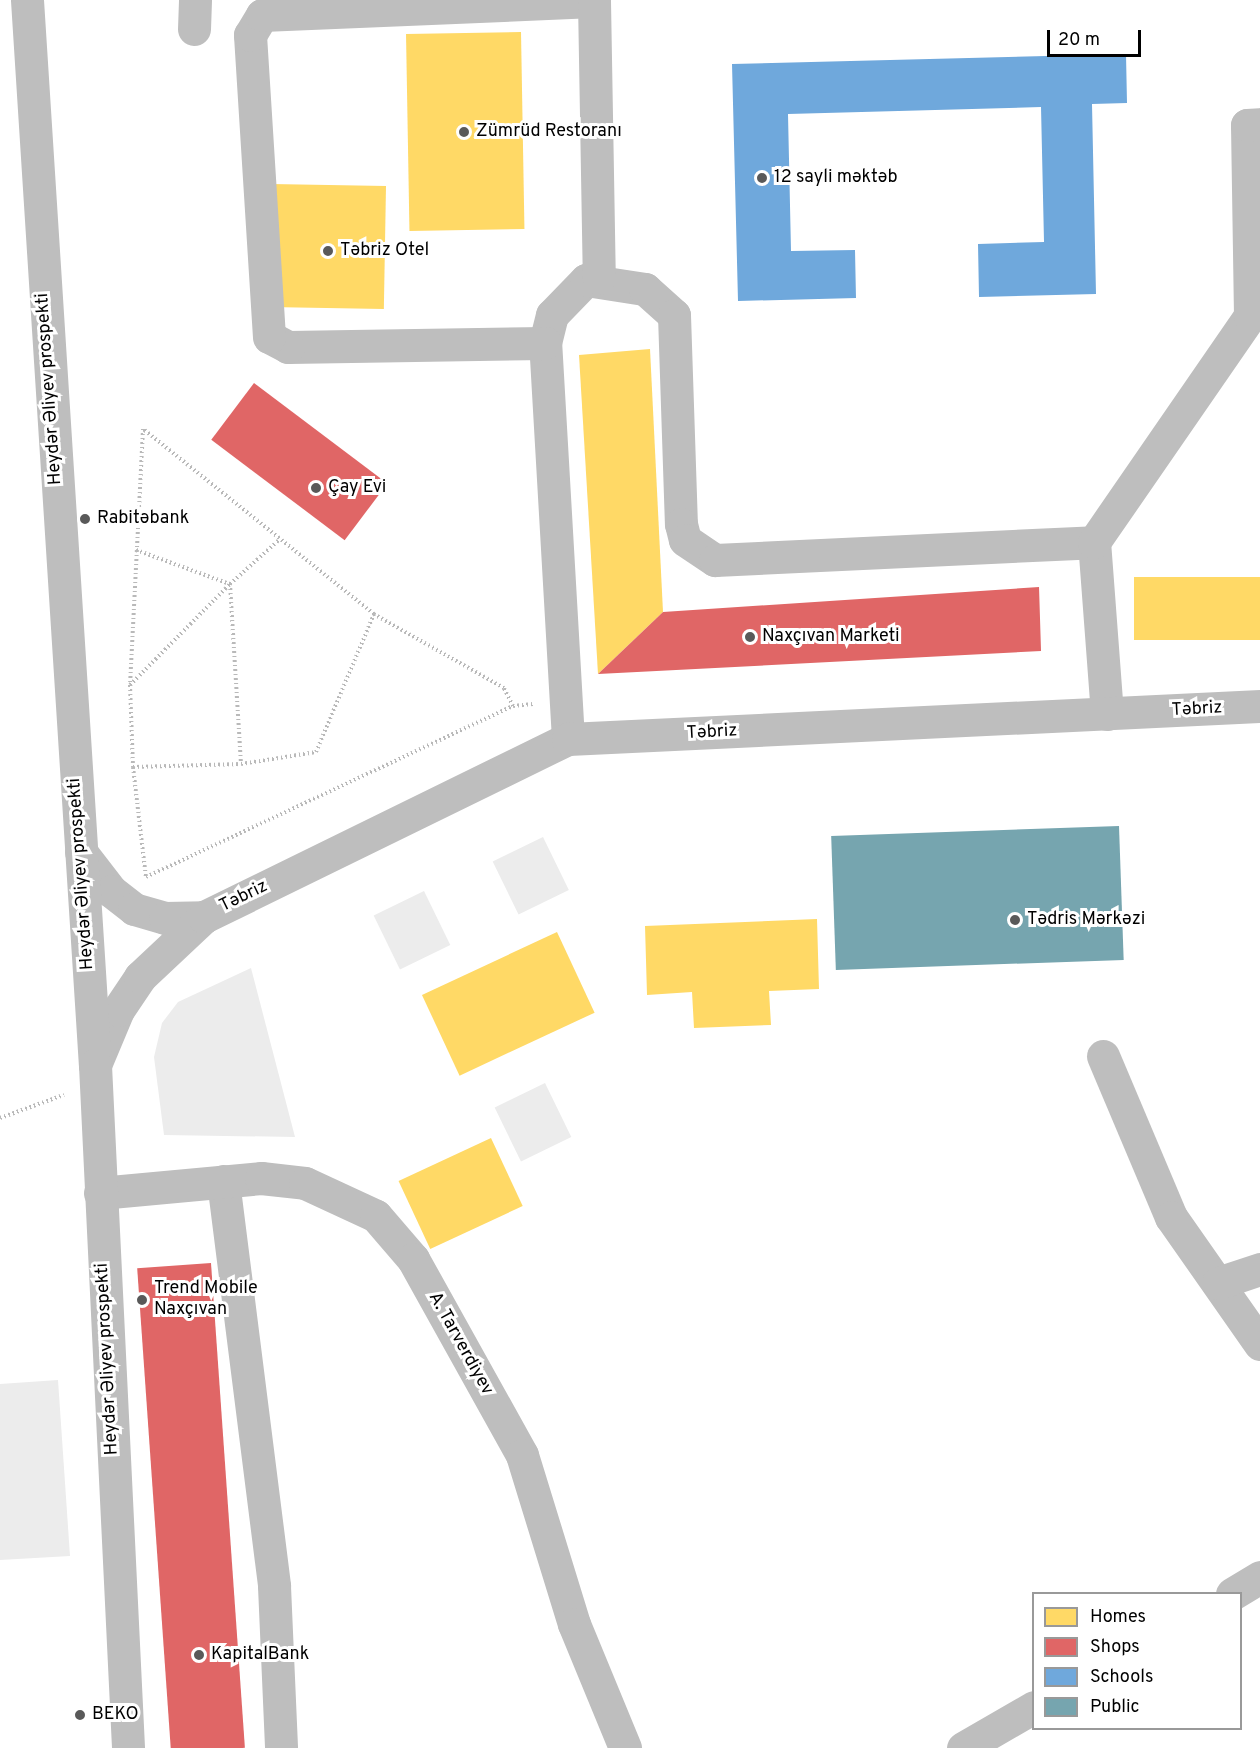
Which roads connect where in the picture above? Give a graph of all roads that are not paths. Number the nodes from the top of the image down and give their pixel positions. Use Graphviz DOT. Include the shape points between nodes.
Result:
graph roads {
  1 [pos="27,0"];
  2 [pos="593,0"];
  3 [pos="1260,124"];
  4 [pos="600,278"];
  5 [pos="546,343"];
  6 [pos="1094,542"];
  7 [pos="1260,706"];
  8 [pos="1107,714"];
  9 [pos="568,740"];
  10 [pos="81,852"];
  11 [pos="204,917"];
  12 [pos="1103,1056"];
  13 [pos="96,1074"];
  14 [pos="223,1181"];
  15 [pos="100,1193"];
  16 [pos="1260,1269"];
  17 [pos="1218,1283"];
  18 [pos="1260,1344"];
  19 [pos="1260,1577"];
  20 [pos="1234,1592"];
  21 [pos="1032,1708"];
  22 [pos="128,1748"];
  23 [pos="281,1748"];
  24 [pos="625,1748"];
  25 [pos="963,1748"];
  1 -- 10 [label="main road, Heydər Əliyev prospekti"];
  2 -- 4 [label="main road"];
  2 -- 5 [label="main road" via="262,15 250,35 269,337 288,347"];
  3 -- 6 [label="main road" via="1247,125 1250,316"];
  4 -- 5 [label="main road" via="586,280 565,297 552,315"];
  4 -- 6 [label="main road" via="645,289 674,315 681,524 685,540 715,560"];
  5 -- 9 [label="main road"];
  6 -- 8 [label="main road"];
  7 -- 8 [label="main road, Təbriz"];
  8 -- 9 [label="main road, Təbriz"];
  9 -- 11 [label="main road, Təbriz"];
  10 -- 11 [label="main road" via="111,891 134,909 165,918"];
  10 -- 13 [label="main road, Heydər Əliyev prospekti"];
  11 -- 13 [label="main road" via="140,977 117,1010"];
  12 -- 17 [label="main road" via="1171,1217"];
  13 -- 15 [label="main road, Heydər Əliyev prospekti"];
  14 -- 15 [label="main road, A. Tarverdiyev"];
  14 -- 23 [label="main road" via="274,1586"];
  14 -- 24 [label="main road, A. Tarverdiyev" via="261,1178 305,1183 376,1216 412,1259 522,1455 574,1624"];
  15 -- 22 [label="main road, Heydər Əliyev prospekti"];
  16 -- 17 [label="main road"];
  17 -- 18 [label="main road"];
  19 -- 20 [label="main road"];
  21 -- 25 [label="main road"];
}
